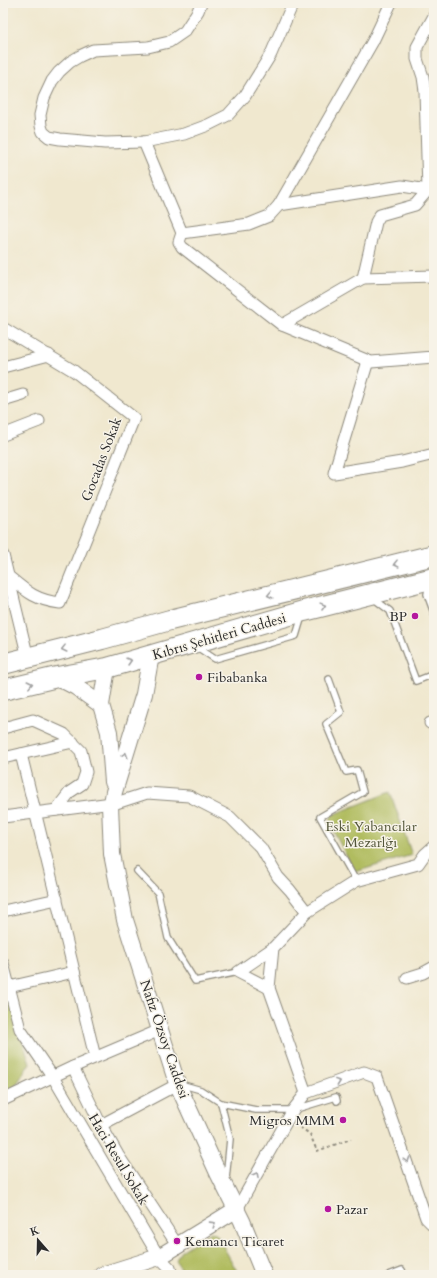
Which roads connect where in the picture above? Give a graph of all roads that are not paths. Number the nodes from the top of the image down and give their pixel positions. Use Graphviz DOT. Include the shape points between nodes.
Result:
graph roads {
  1 [pos="201,3"];
  2 [pos="293,3"];
  3 [pos="391,3"];
  4 [pos="434,16"];
  5 [pos="430,125"];
  6 [pos="144,142"];
  7 [pos="431,168"];
  8 [pos="431,190"];
  9 [pos="280,205"];
  10 [pos="182,233"];
  11 [pos="434,276"];
  12 [pos="363,278"];
  13 [pos="282,325"];
  14 [pos="3,328"];
  15 [pos="49,355"];
  16 [pos="434,357"];
  17 [pos="368,361"];
  18 [pos="3,367"];
  19 [pos="23,396"];
  20 [pos="3,401"];
  21 [pos="39,421"];
  22 [pos="3,435"];
  23 [pos="434,454"];
  24 [pos="3,555"];
  25 [pos="434,555"];
  26 [pos="8,576"];
  27 [pos="433,584"];
  28 [pos="368,594"];
  29 [pos="434,613"];
  30 [pos="145,627"];
  31 [pos="102,639"];
  32 [pos="151,655"];
  33 [pos="28,658"];
  34 [pos="3,664"];
  35 [pos="107,668"];
  36 [pos="434,674"];
  37 [pos="57,677"];
  38 [pos="329,679"];
  39 [pos="3,690"];
  40 [pos="101,705"];
  41 [pos="3,728"];
  42 [pos="72,742"];
  43 [pos="21,754"];
  44 [pos="3,758"];
  45 [pos="112,800"];
  46 [pos="56,810"];
  47 [pos="36,813"];
  48 [pos="3,817"];
  49 [pos="434,846"];
  50 [pos="137,871"];
  51 [pos="356,881"];
  52 [pos="57,899"];
  53 [pos="3,911"];
  54 [pos="307,912"];
  55 [pos="272,948"];
  56 [pos="3,963"];
  57 [pos="434,967"];
  58 [pos="74,972"];
  59 [pos="238,972"];
  60 [pos="407,978"];
  61 [pos="9,986"];
  62 [pos="269,988"];
  63 [pos="160,1030"];
  64 [pos="95,1057"];
  65 [pos="73,1067"];
  66 [pos="52,1077"];
  67 [pos="178,1084"];
  68 [pos="306,1093"];
  69 [pos="3,1100"];
  70 [pos="337,1102"];
  71 [pos="221,1103"];
  72 [pos="290,1115"];
  73 [pos="101,1125"];
  74 [pos="225,1186"];
  75 [pos="237,1209"];
  76 [pos="434,1226"];
  77 [pos="178,1246"];
  78 [pos="159,1256"];
  79 [pos="266,1272"];
  80 [pos="102,1275"];
  81 [pos="172,1275"];
  82 [pos="388,1275"];
  83 [pos="404,1275"];
  1 -- 6 [label="street" via="185,31 169,42 148,47 93,50 70,62 52,81 44,98 40,126 49,137 105,143"];
  2 -- 6 [label="street" via="271,54 245,96 228,115 184,134"];
  3 -- 9 [label="street" via="373,41"];
  4 -- 5 [label="street" via="417,47"];
  5 -- 7 [label="street"];
  6 -- 10 [label="street"];
  7 -- 8 [label="street"];
  8 -- 9 [label="street" via="402,186"];
  8 -- 12 [label="street" via="415,205 380,215 376,222"];
  9 -- 10 [label="street" via="269,216 249,224"];
  10 -- 13 [label="street" via="179,242 182,247"];
  11 -- 12 [label="street"];
  12 -- 13 [label="street"];
  13 -- 17 [label="street"];
  14 -- 15 [label="street, Gocadas Sokak"];
  15 -- 18 [label="street"];
  15 -- 26 [label="street, Gocadas Sokak" via="74,370 134,418 60,603 46,602 30,594"];
  16 -- 17 [label="street"];
  17 -- 23 [label="street" via="334,473"];
  19 -- 20 [label="street"];
  21 -- 22 [label="street"];
  24 -- 26 [label="street"];
  25 -- 30 [label="highway, Kıbrıs Şehitleri Caddesi, one-way"];
  26 -- 33 [label="street"];
  27 -- 28 [label="highway, Kıbrıs Şehitleri Caddesi"];
  27 -- 29 [label="lane" via="427,594"];
  32 -- 28 [label="highway, Kıbrıs Şehitleri Caddesi, one-way"];
  28 -- 36 [label="lane" via="390,611 416,680"];
  30 -- 31 [label="highway, Kıbrıs Şehitleri Caddesi"];
  30 -- 32 [label="highway"];
  31 -- 33 [label="highway, Kıbrıs Şehitleri Caddesi, one-way"];
  31 -- 35 [label="highway"];
  35 -- 32 [label="highway, Kıbrıs Şehitleri Caddesi, one-way"];
  45 -- 32 [label="main road, Nafiz Özsoy Caddesi, one-way" via="144,694"];
  33 -- 34 [label="highway, Kıbrıs Şehitleri Caddesi"];
  35 -- 37 [label="highway, Kıbrıs Şehitleri Caddesi"];
  35 -- 40 [label="main road, Nafiz Özsoy Caddesi"];
  39 -- 37 [label="highway, Kıbrıs Şehitleri Caddesi, one-way"];
  37 -- 40 [label="main road"];
  38 -- 51 [label="lane" via="341,712 326,724 346,772 357,770 363,792 320,817"];
  40 -- 45 [label="main road, Nafiz Özsoy Caddesi" via="109,732"];
  41 -- 42 [label="street" via="33,720 64,734"];
  42 -- 43 [label="street"];
  42 -- 46 [label="street" via="81,751 86,772 82,784 70,792"];
  43 -- 44 [label="street"];
  43 -- 47 [label="street"];
  45 -- 46 [label="street"];
  45 -- 54 [label="street" via="147,793 189,796 230,817 261,848 278,877"];
  45 -- 63 [label="main road, Nafiz Özsoy Caddesi" via="112,854 125,920"];
  46 -- 47 [label="street"];
  47 -- 48 [label="street"];
  47 -- 52 [label="street"];
  49 -- 51 [label="street" via="418,864"];
  50 -- 59 [label="lane" via="158,893 168,938 195,981"];
  51 -- 54 [label="street"];
  52 -- 53 [label="street"];
  52 -- 58 [label="street"];
  54 -- 55 [label="street"];
  55 -- 59 [label="street"];
  55 -- 62 [label="street"];
  56 -- 61 [label="street, Haci Resul Sokak"];
  57 -- 60 [label="street"];
  58 -- 61 [label="street"];
  58 -- 64 [label="street"];
  59 -- 62 [label="street"];
  61 -- 66 [label="street, Haci Resul Sokak" via="20,1029"];
  62 -- 68 [label="street"];
  63 -- 64 [label="street"];
  63 -- 67 [label="main road, Nafiz Özsoy Caddesi"];
  64 -- 65 [label="street"];
  65 -- 66 [label="street"];
  65 -- 73 [label="street"];
  66 -- 69 [label="street"];
  66 -- 78 [label="street, Haci Resul Sokak"];
  67 -- 71 [label="lane" via="201,1090"];
  67 -- 73 [label="street"];
  67 -- 74 [label="main road, Nafiz Özsoy Caddesi"];
  68 -- 72 [label="street"];
  68 -- 76 [label="street, one-way" via="364,1072 377,1077 426,1218"];
  70 -- 72 [label="lane" via="336,1097"];
  71 -- 72 [label="lane"];
  71 -- 74 [label="lane" via="230,1139"];
  75 -- 72 [label="street, one-way"];
  73 -- 77 [label="street"];
  74 -- 75 [label="main road, Nafiz Özsoy Caddesi"];
  77 -- 75 [label="main road, one-way"];
  75 -- 79 [label="main road, Nafiz Özsoy Caddesi"];
  77 -- 78 [label="main road"];
  78 -- 80 [label="main road"];
  78 -- 81 [label="street, Haci Resul Sokak" via="170,1268"];
  82 -- 83 [label="lane" via="402,1270"];
}
